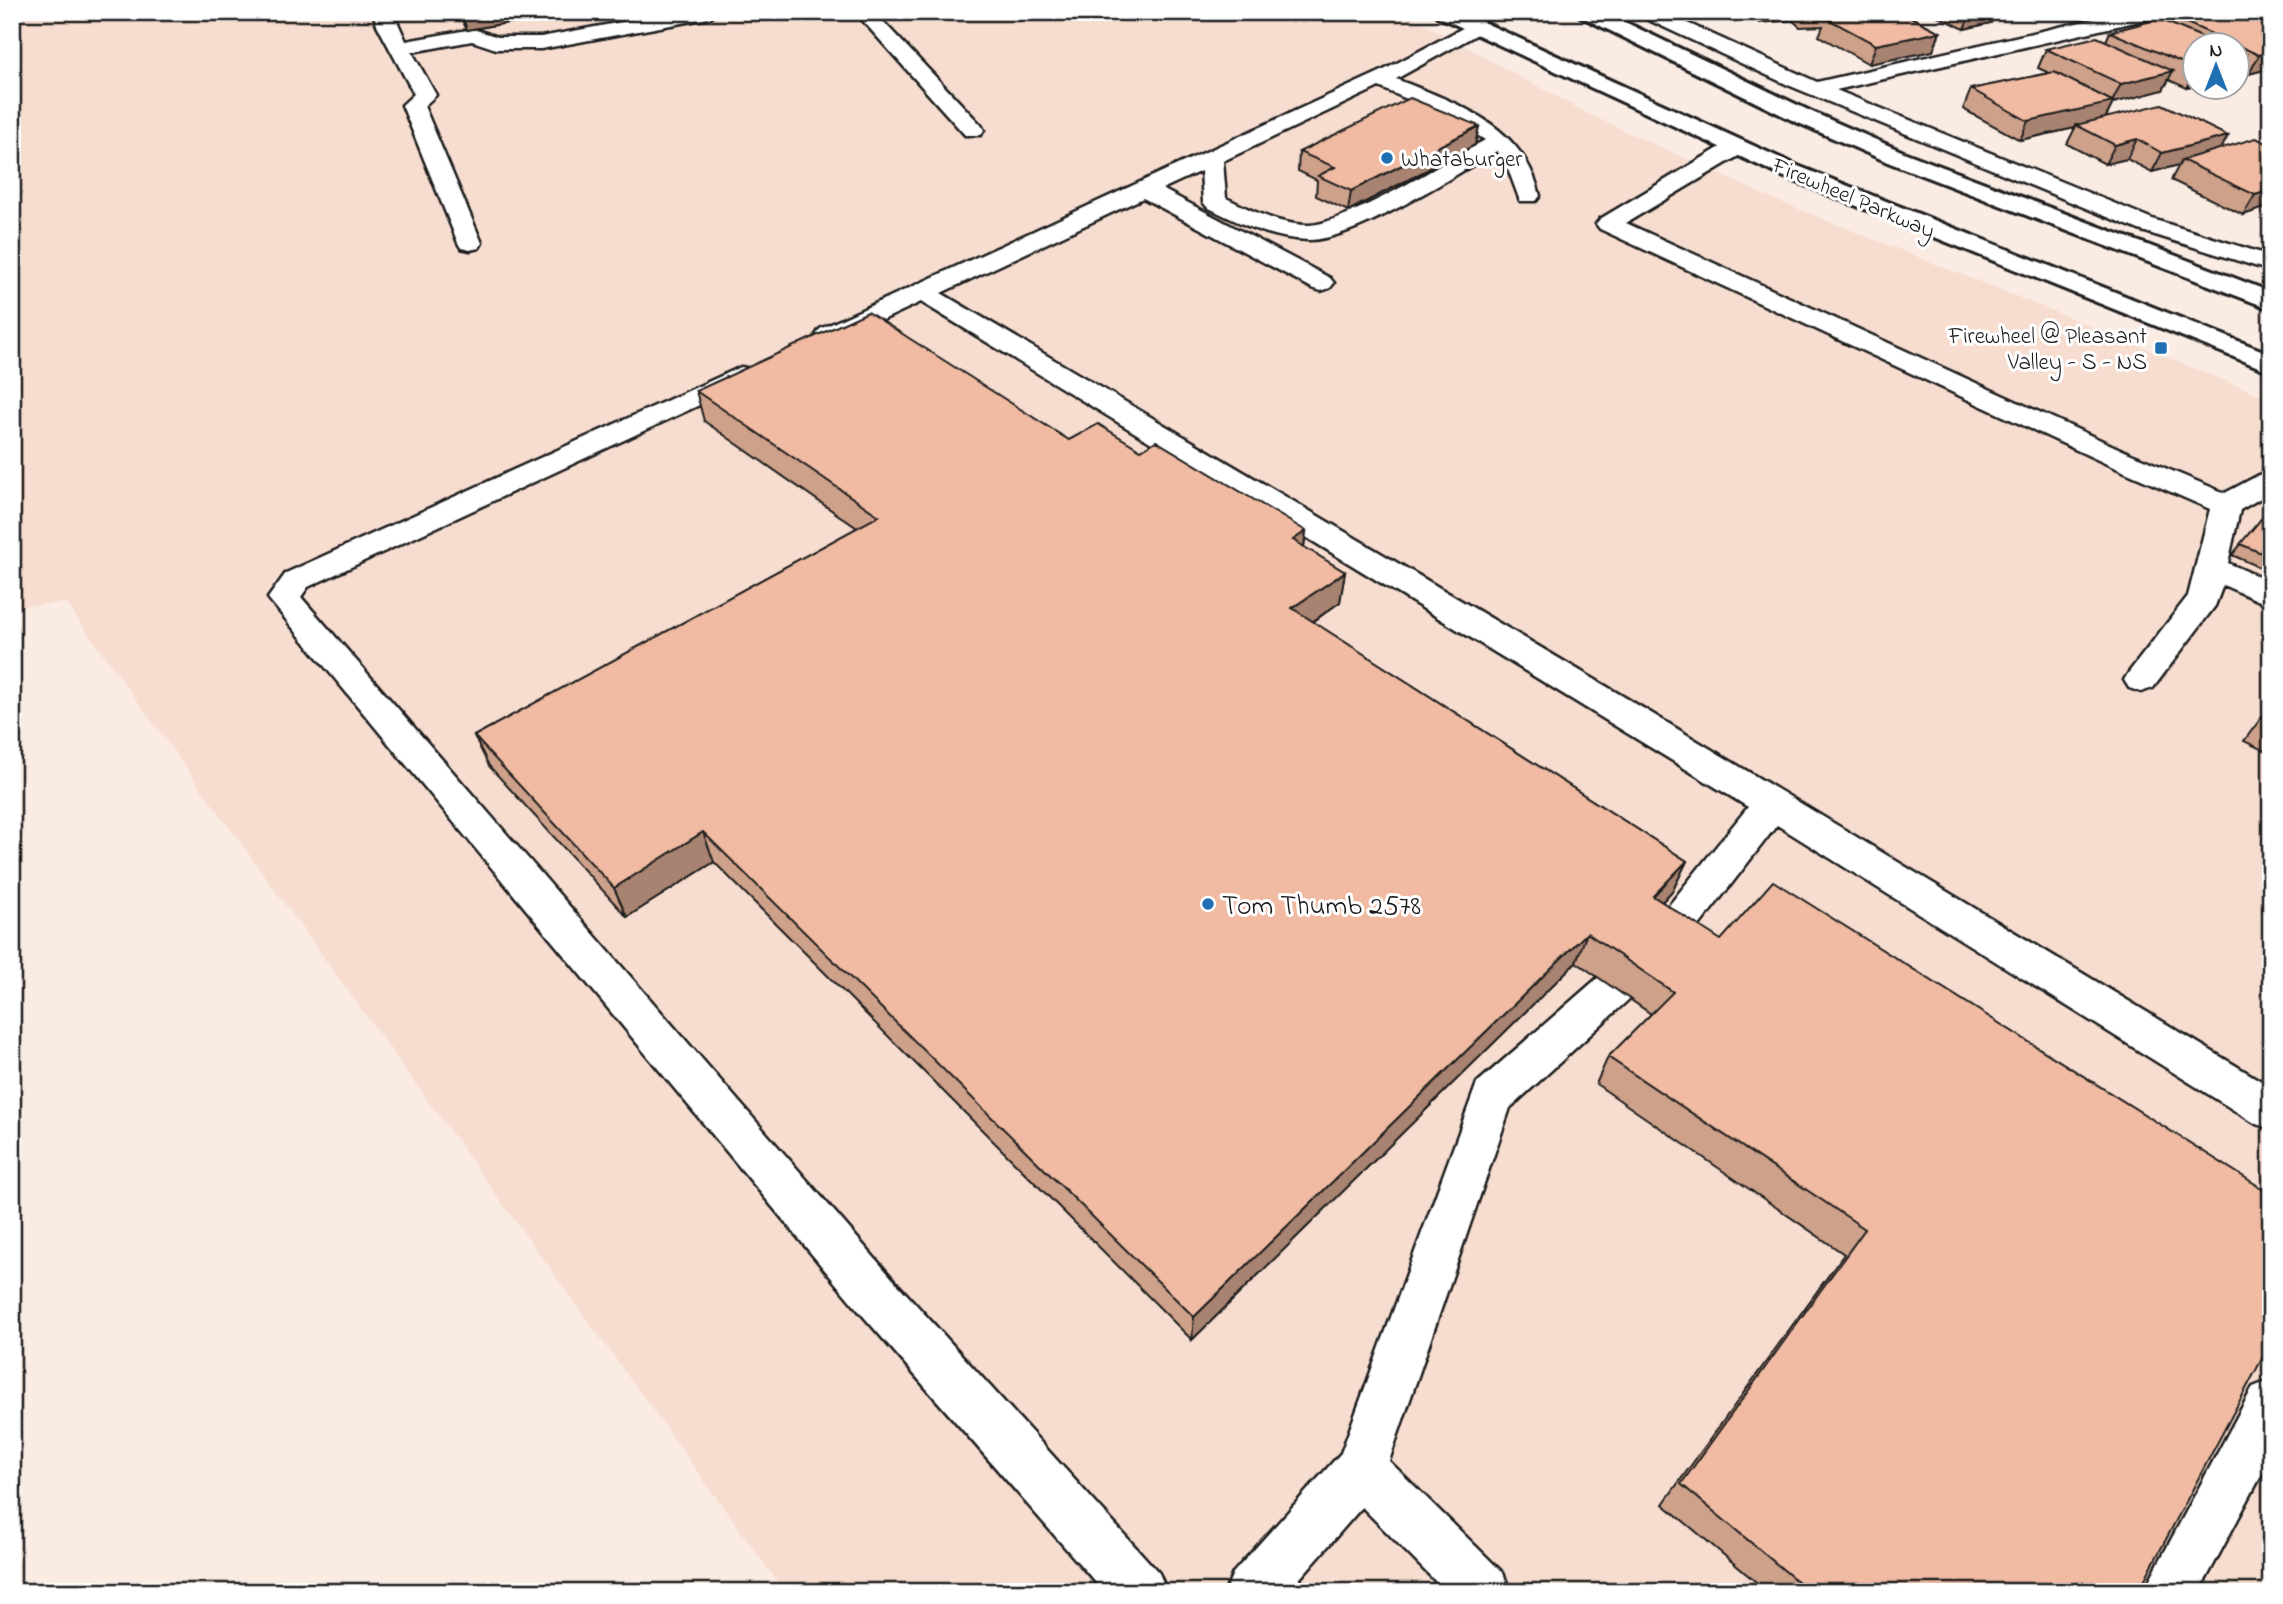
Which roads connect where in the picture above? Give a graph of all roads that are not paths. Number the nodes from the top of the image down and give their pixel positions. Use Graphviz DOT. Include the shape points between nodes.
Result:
graph roads {
  1 [pos="383,12"];
  2 [pos="709,12"];
  3 [pos="1444,12"];
  4 [pos="1587,12"];
  5 [pos="1647,12"];
  6 [pos="2152,12"];
  7 [pos="865,13"];
  8 [pos="1476,27"];
  9 [pos="400,48"];
  10 [pos="1379,80"];
  11 [pos="1815,89"];
  12 [pos="973,130"];
  13 [pos="1498,142"];
  14 [pos="1748,142"];
  15 [pos="1211,158"];
  16 [pos="1144,189"];
  17 [pos="1528,196"];
  18 [pos="470,243"];
  19 [pos="2271,264"];
  20 [pos="1321,283"];
  21 [pos="922,292"];
  22 [pos="2271,301"];
  23 [pos="2271,364"];
  24 [pos="2271,480"];
  25 [pos="2226,505"];
  26 [pos="2213,568"];
  27 [pos="2259,582"];
  28 [pos="2141,680"];
  29 [pos="1772,804"];
  30 [pos="1664,941"];
  31 [pos="1614,988"];
  32 [pos="2271,1110"];
  33 [pos="2271,1405"];
  34 [pos="1361,1469"];
  35 [pos="1140,1592"];
  36 [pos="1252,1592"];
  37 [pos="1484,1592"];
  38 [pos="2170,1592"];
  1 -- 9 [label="lane"];
  2 -- 9 [label="lane" via="541,43 496,43 473,35"];
  3 -- 8 [label="main road, Firewheel Parkway"];
  4 -- 22 [label="main road, Firewheel Parkway" via="1791,121"];
  5 -- 11 [label="lane"];
  6 -- 11 [label="lane"];
  7 -- 12 [label="lane"];
  8 -- 10 [label="lane"];
  8 -- 14 [label="main road, Firewheel Parkway"];
  9 -- 18 [label="lane" via="425,95 413,105"];
  10 -- 13 [label="lane" via="1440,104"];
  10 -- 15 [label="lane"];
  11 -- 19 [label="lane" via="2147,225"];
  13 -- 15 [label="lane" via="1352,222 1310,233 1265,226 1215,202"];
  13 -- 17 [label="lane" via="1512,154"];
  14 -- 23 [label="main road, Firewheel Parkway" via="2020,265"];
  14 -- 25 [label="lane" via="1608,224"];
  15 -- 16 [label="lane"];
  16 -- 20 [label="lane"];
  16 -- 21 [label="lane"];
  21 -- 29 [label="lane"];
  21 -- 35 [label="lane" via="297,580 284,598 875,1294"];
  24 -- 25 [label="lane"];
  25 -- 26 [label="lane"];
  26 -- 27 [label="lane"];
  26 -- 28 [label="lane" via="2204,598"];
  29 -- 30 [label="lane"];
  29 -- 32 [label="lane"];
  31 -- 34 [label="lane" via="1492,1097"];
  33 -- 38 [label="lane"];
  34 -- 36 [label="lane"];
  34 -- 37 [label="lane"];
}
